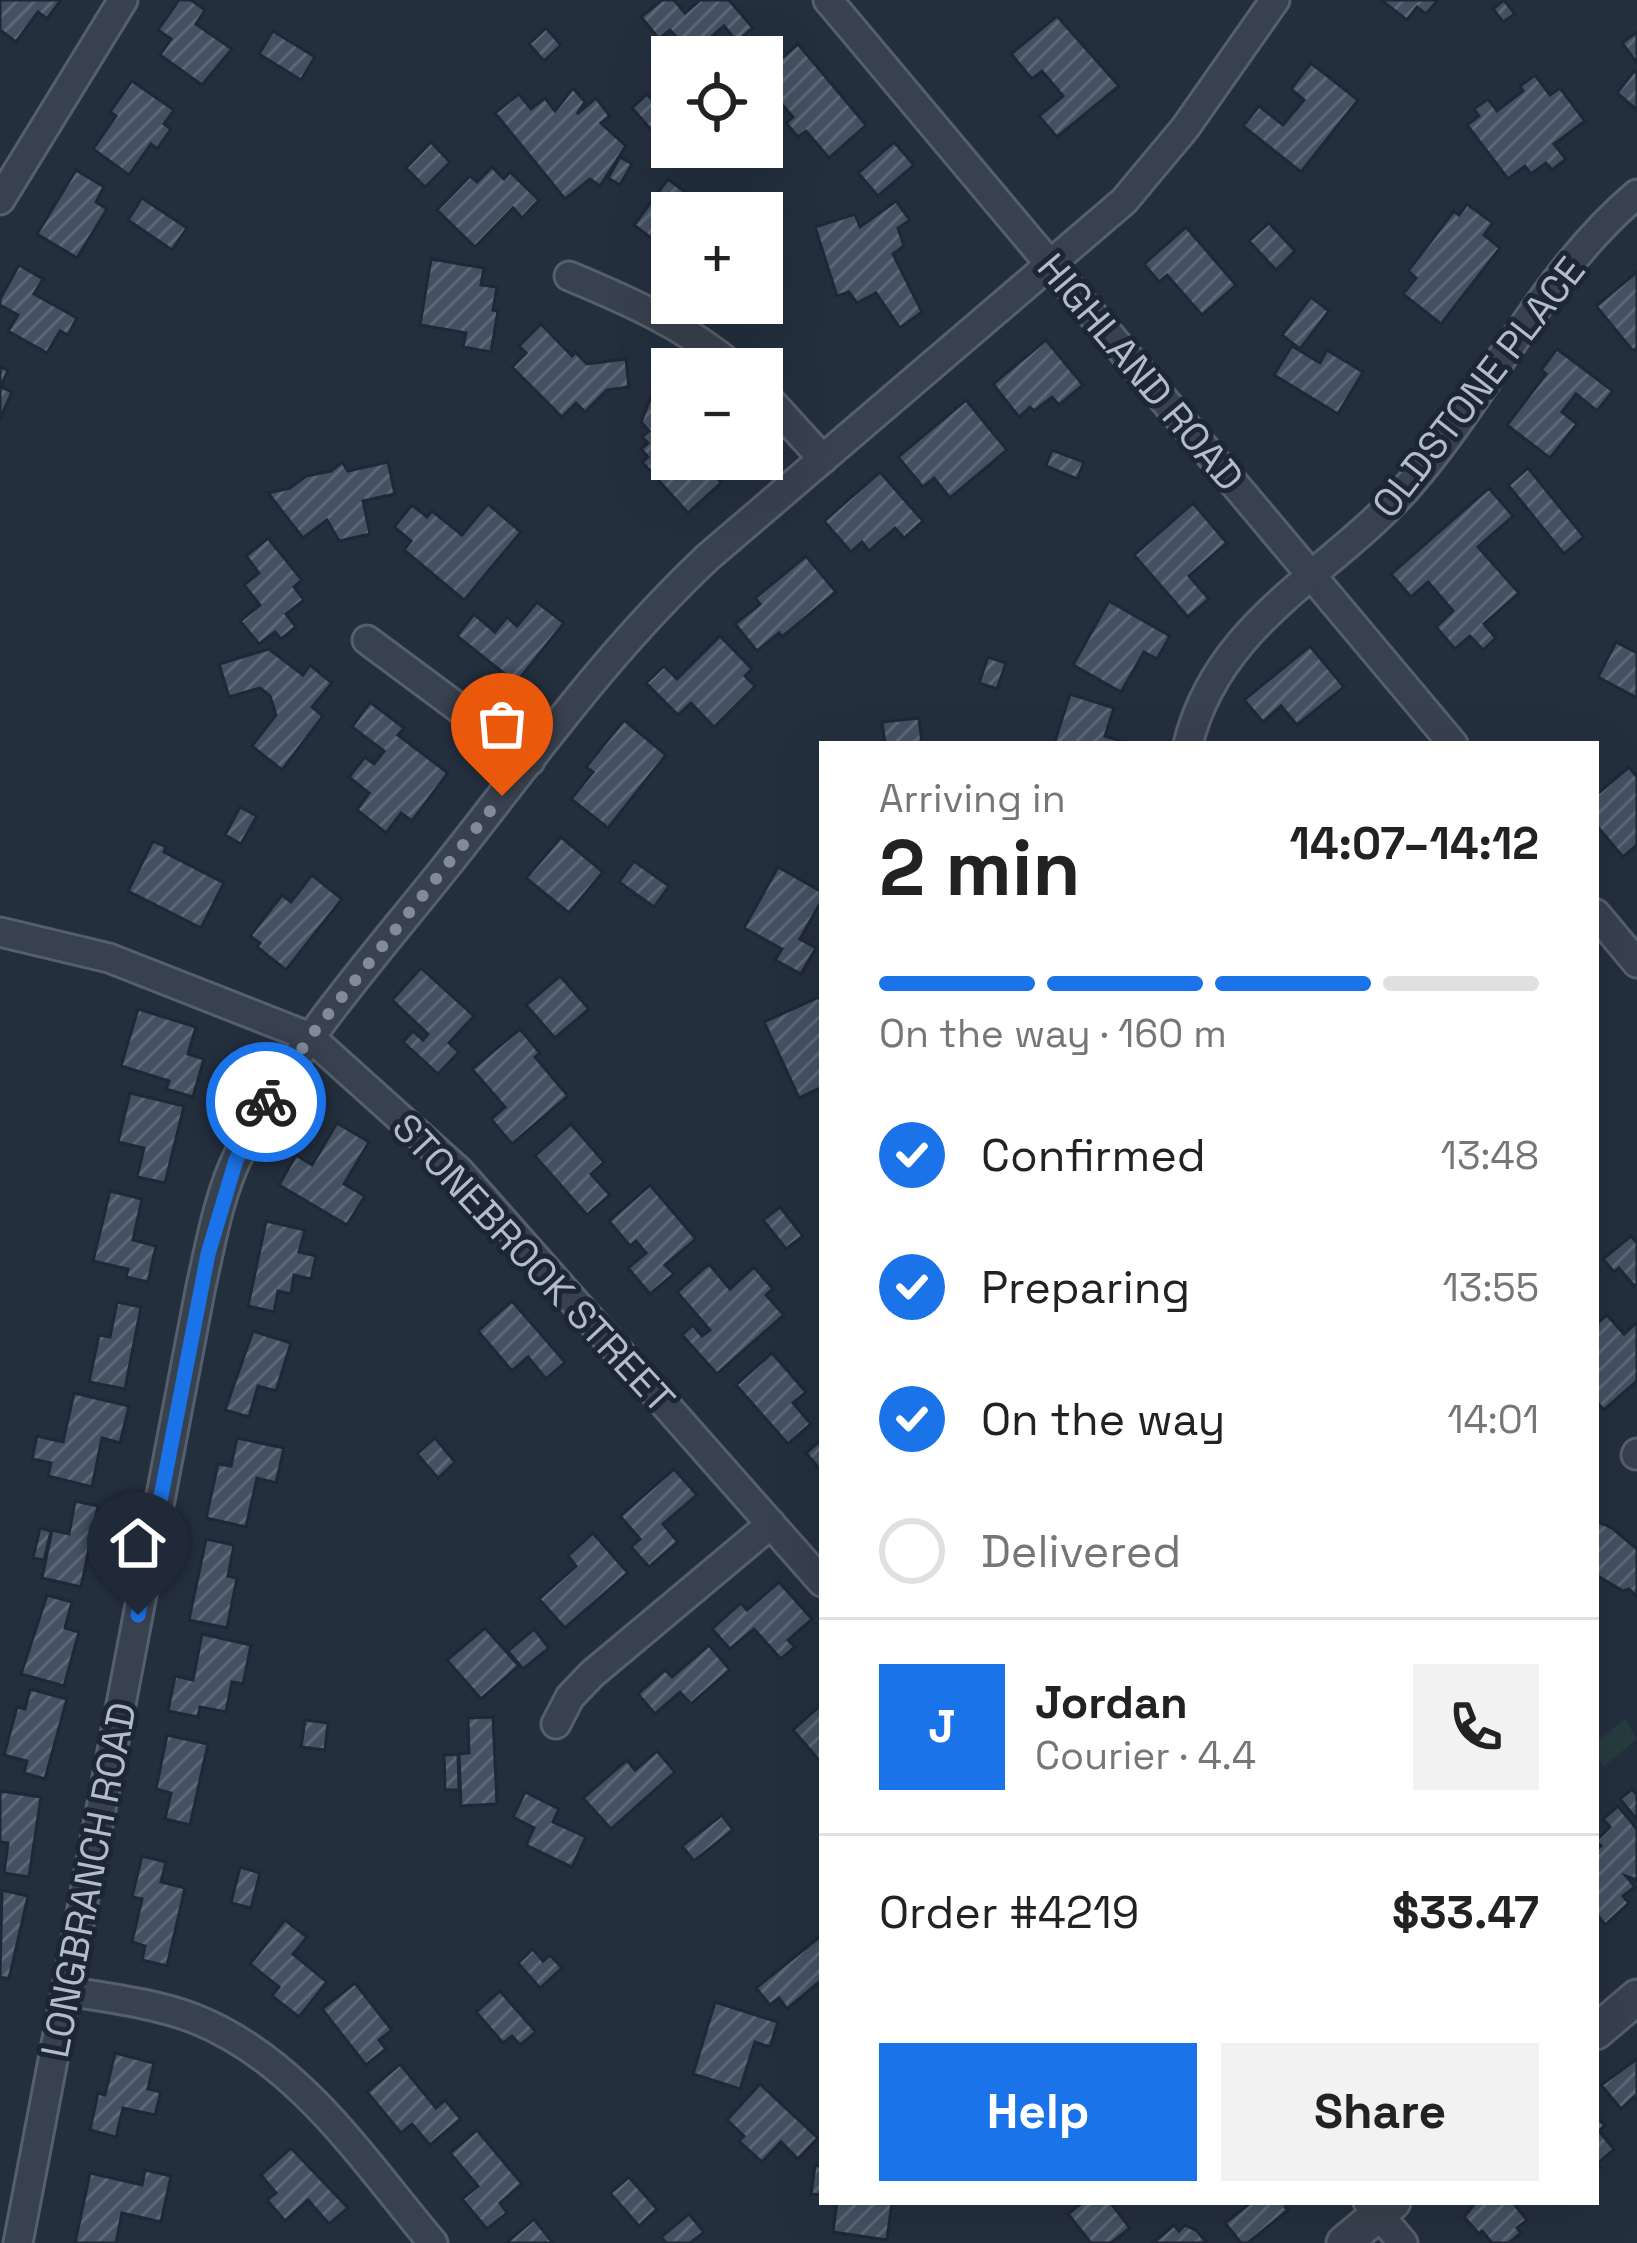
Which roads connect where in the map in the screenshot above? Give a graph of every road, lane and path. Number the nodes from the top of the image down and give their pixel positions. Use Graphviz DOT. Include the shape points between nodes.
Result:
graph roads {
  1 [pos="123,0"];
  2 [pos="828,0"];
  3 [pos="1275,0"];
  4 [pos="1637,194"];
  5 [pos="0,200"];
  6 [pos="1051,265"];
  7 [pos="569,276"];
  8 [pos="711,348"];
  9 [pos="783,415"];
  10 [pos="823,459"];
  11 [pos="1311,574"];
  12 [pos="367,640"];
  13 [pos="1189,741"];
  14 [pos="1450,741"];
  15 [pos="530,761"];
  16 [pos="1599,918"];
  17 [pos="0,932"];
  18 [pos="1637,963"];
  19 [pos="310,1037"];
  20 [pos="771,1524"];
  21 [pos="819,1579"];
  22 [pos="556,1724"];
  23 [pos="67,1990"];
  24 [pos="1637,1997"];
  25 [pos="1599,2029"];
  26 [pos="1380,2206"];
  27 [pos="18,2243"];
  28 [pos="433,2243"];
  29 [pos="1344,2243"];
  30 [pos="1403,2243"];
  1 -- 5 [label="street"];
  2 -- 6 [label="street, HIGHLAND ROAD"];
  3 -- 6 [label="street, LONGBRANCH ROAD" via="1161,160"];
  4 -- 11 [label="street, OLDSTONE PLACE" via="1569,266 1410,484"];
  6 -- 10 [label="street, LONGBRANCH ROAD"];
  6 -- 11 [label="street, HIGHLAND ROAD"];
  7 -- 8 [label="street" via="641,305"];
  9 -- 10 [label="street"];
  10 -- 15 [label="street, LONGBRANCH ROAD" via="646,615"];
  11 -- 13 [label="street, OLDSTONE PLACE" via="1223,664"];
  11 -- 14 [label="street, HIGHLAND ROAD"];
  12 -- 15 [label="street"];
  15 -- 19 [label="street, LONGBRANCH ROAD"];
  16 -- 18 [label="street"];
  17 -- 19 [label="street, STONEBROOK STREET" via="109,958"];
  19 -- 20 [label="street, STONEBROOK STREET" via="459,1171"];
  19 -- 23 [label="street, LONGBRANCH ROAD" via="236,1160 217,1222"];
  20 -- 21 [label="street, STONEBROOK STREET"];
  20 -- 22 [label="street" via="592,1674"];
  23 -- 27 [label="street, LONGBRANCH ROAD"];
  23 -- 28 [label="street" via="193,2018 280,2068"];
  24 -- 25 [label="street"];
  26 -- 29 [label="street"];
  26 -- 30 [label="street"];
}
